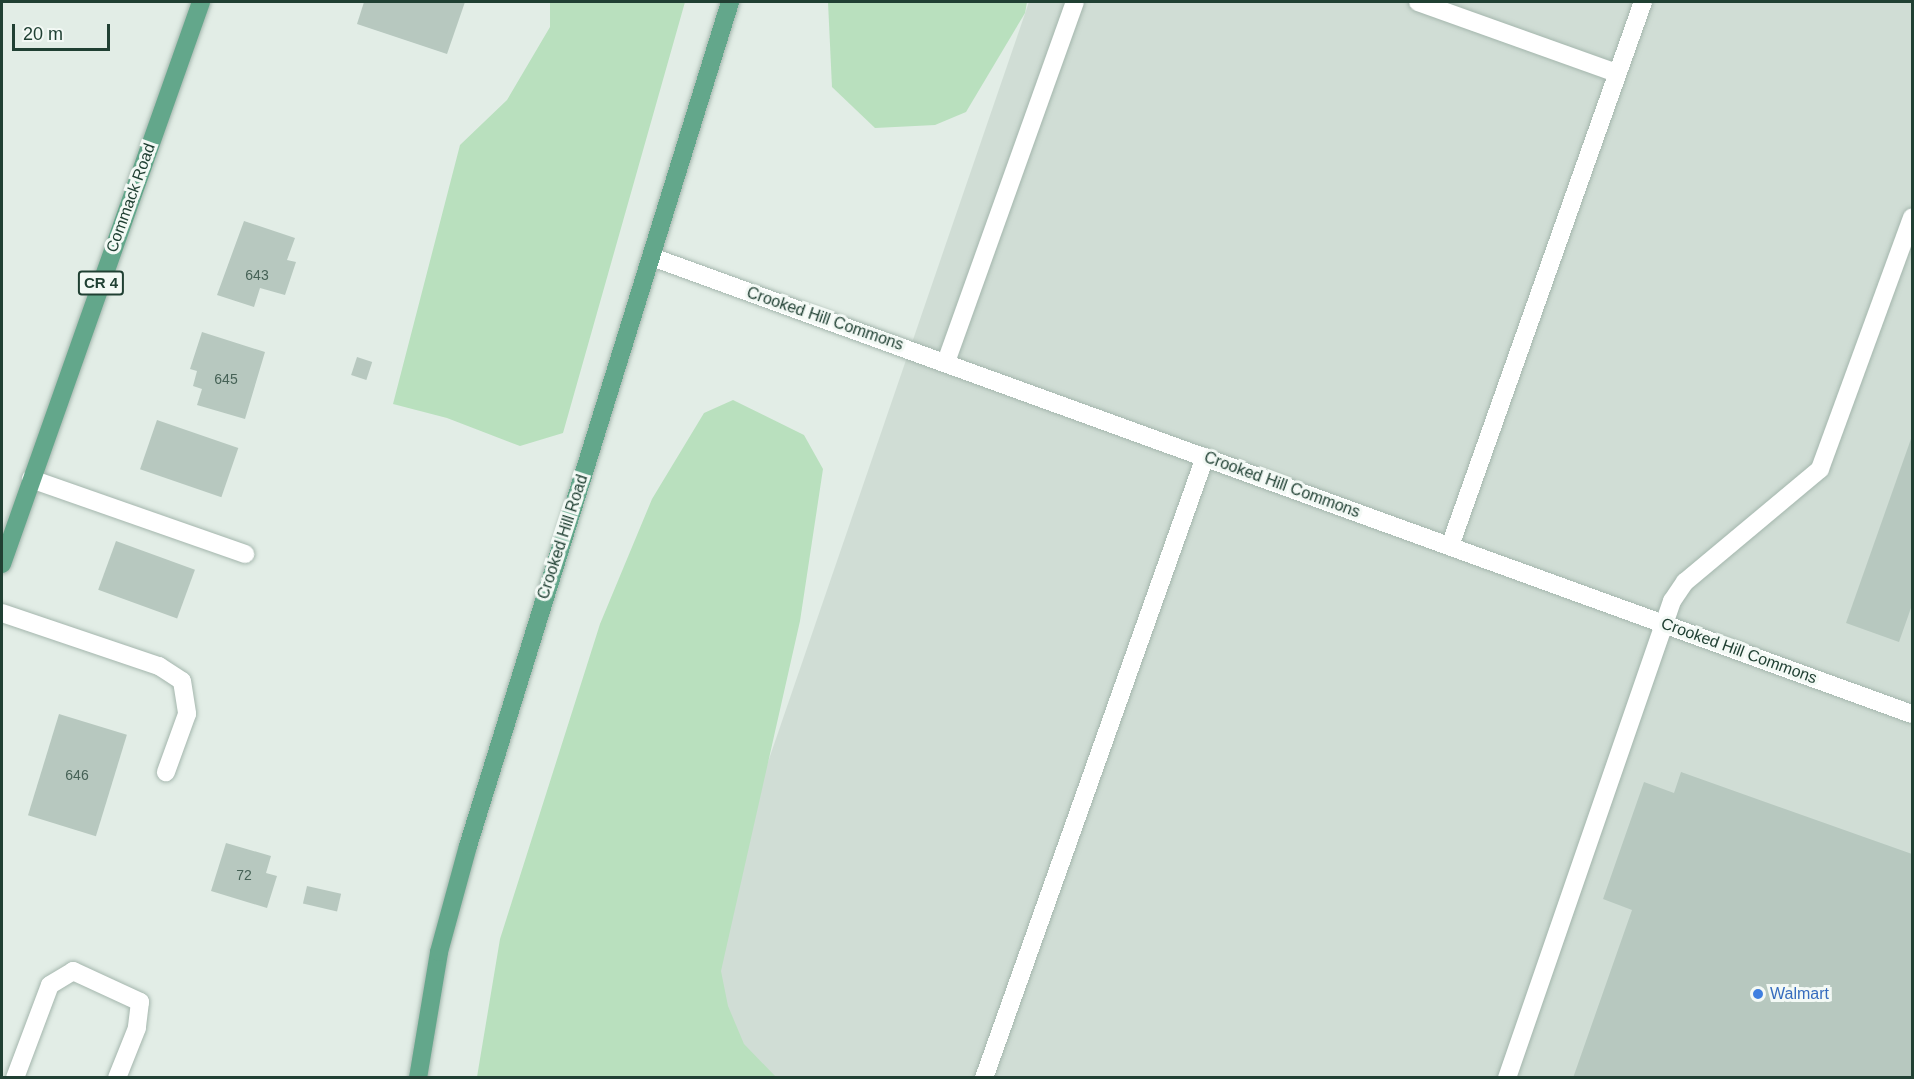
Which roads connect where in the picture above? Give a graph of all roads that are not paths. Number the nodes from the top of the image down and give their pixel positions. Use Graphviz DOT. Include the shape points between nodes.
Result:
graph roads {
  1 [pos="201,2"];
  2 [pos="730,2"];
  3 [pos="1075,2"];
  4 [pos="1418,2"];
  5 [pos="1643,2"];
  6 [pos="1616,73"];
  7 [pos="1912,217"];
  8 [pos="652,257"];
  9 [pos="946,362"];
  10 [pos="1205,457"];
  11 [pos="31,479"];
  12 [pos="1450,546"];
  13 [pos="245,554"];
  14 [pos="2,564"];
  15 [pos="2,612"];
  16 [pos="1665,624"];
  17 [pos="1912,714"];
  18 [pos="166,772"];
  19 [pos="15,1077"];
  20 [pos="117,1077"];
  21 [pos="418,1077"];
  22 [pos="984,1077"];
  23 [pos="1507,1077"];
  1 -- 11 [label="main road, Commack Road / CR 4"];
  2 -- 8 [label="main road, Crooked Hill Road"];
  3 -- 9 [label="lane"];
  4 -- 6 [label="lane"];
  5 -- 6 [label="lane"];
  6 -- 12 [label="lane"];
  7 -- 16 [label="lane" via="1820,469 1684,582"];
  8 -- 9 [label="lane, Crooked Hill Commons"];
  8 -- 21 [label="main road, Crooked Hill Road" via="452,903 430,998"];
  9 -- 10 [label="lane, Crooked Hill Commons"];
  10 -- 12 [label="lane, Crooked Hill Commons"];
  10 -- 22 [label="lane"];
  11 -- 13 [label="lane"];
  11 -- 14 [label="main road, Commack Road / CR 4"];
  12 -- 16 [label="lane, Crooked Hill Commons"];
  15 -- 18 [label="lane" via="159,666 182,681 187,714"];
  16 -- 17 [label="lane, Crooked Hill Commons"];
  16 -- 23 [label="lane"];
  19 -- 20 [label="lane" via="50,985 72,971 140,1002 137,1028"];
}
